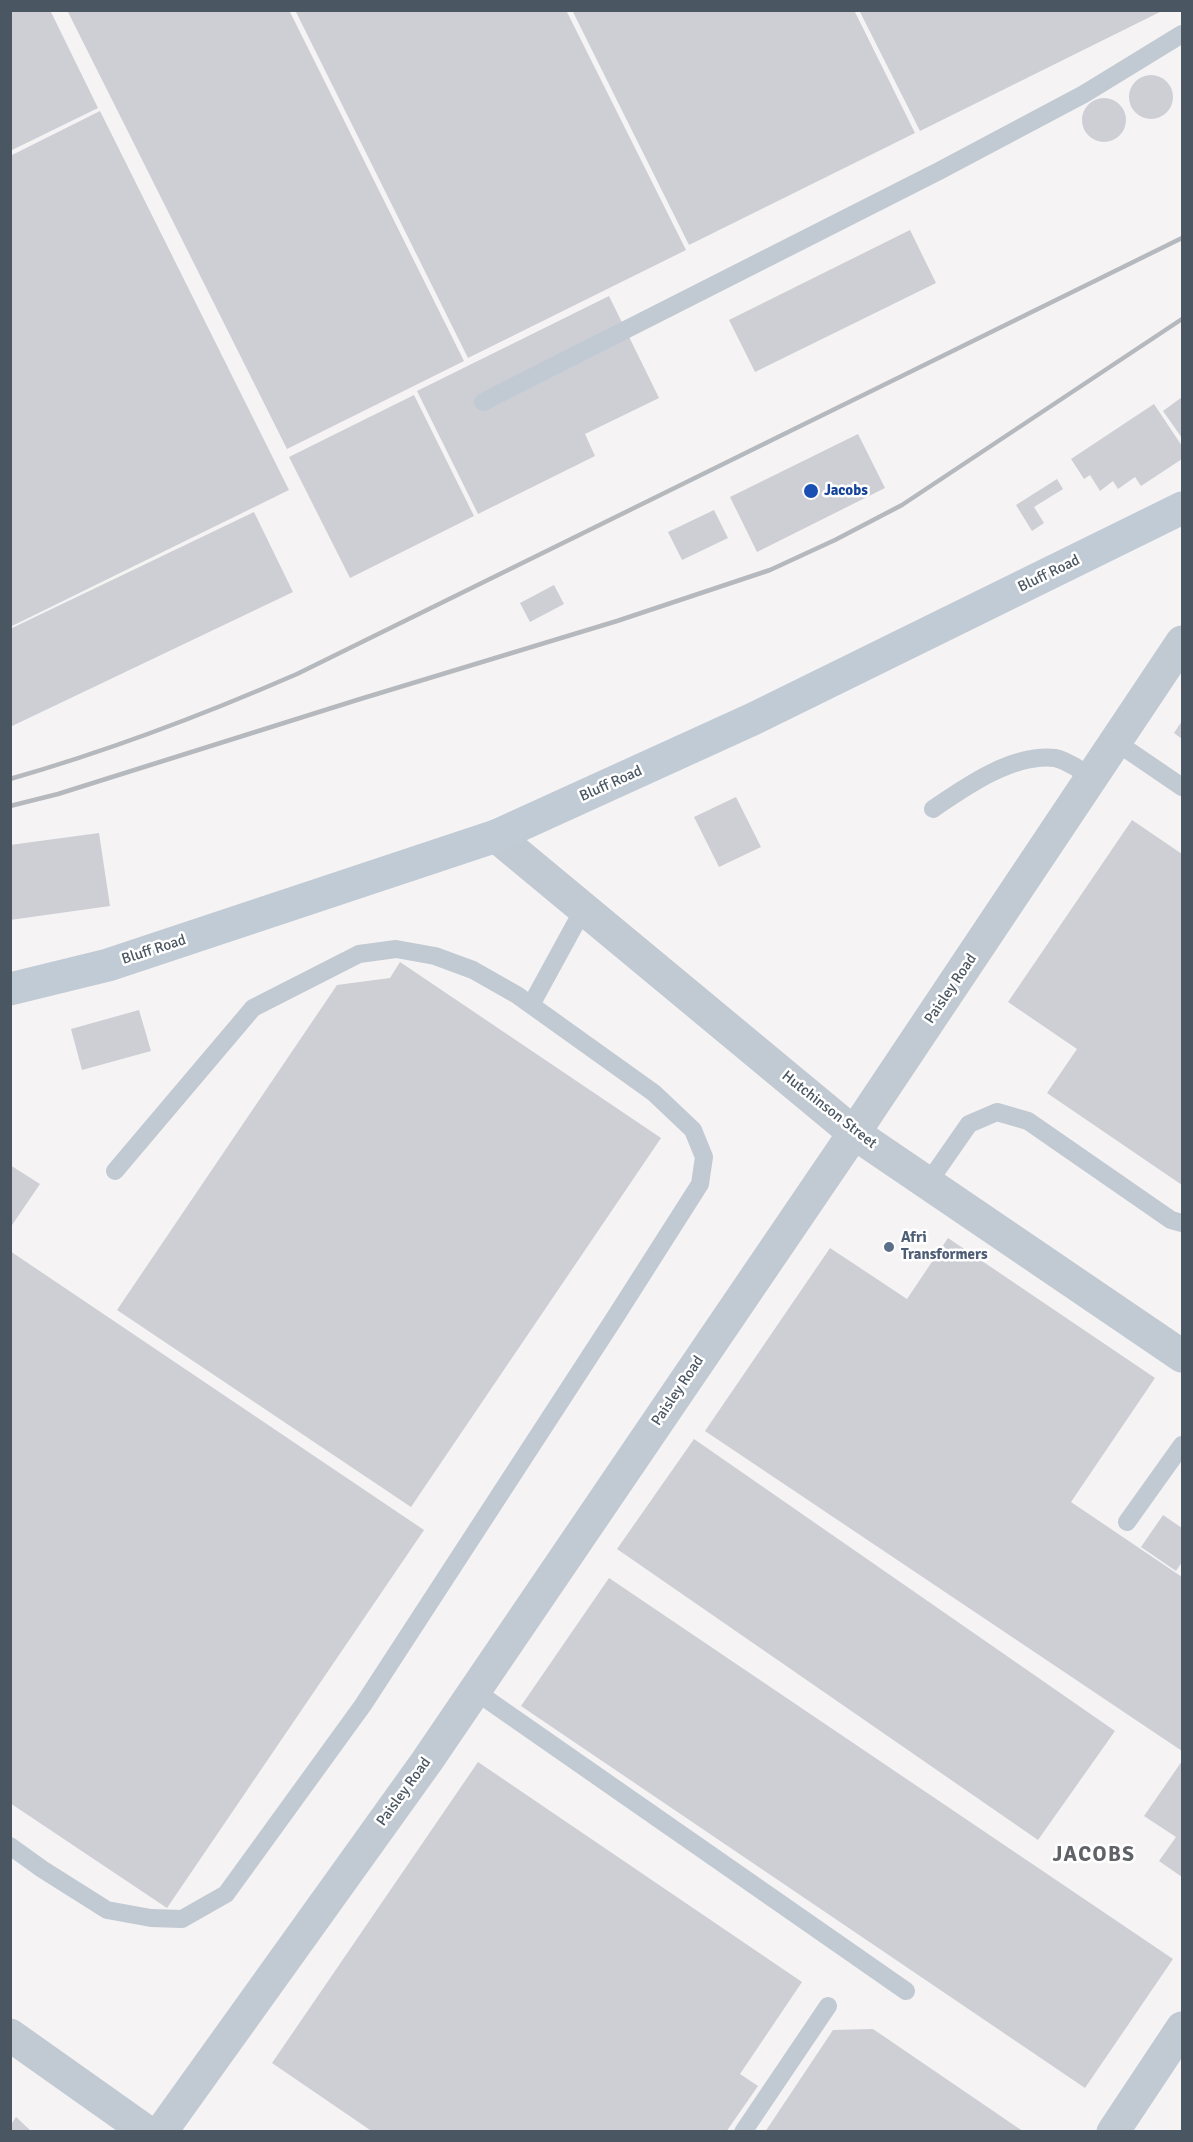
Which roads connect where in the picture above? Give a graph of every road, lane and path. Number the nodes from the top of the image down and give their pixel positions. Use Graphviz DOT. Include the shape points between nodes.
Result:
graph roads {
  1 [pos="1182,34"];
  2 [pos="483,402"];
  3 [pos="1182,508"];
  4 [pos="1182,642"];
  5 [pos="1116,742"];
  6 [pos="1092,777"];
  7 [pos="1182,787"];
  8 [pos="933,810"];
  9 [pos="496,836"];
  10 [pos="584,908"];
  11 [pos="10,989"];
  12 [pos="531,1005"];
  13 [pos="854,1133"];
  14 [pos="115,1171"];
  15 [pos="928,1183"];
  16 [pos="1182,1223"];
  17 [pos="1182,1356"];
  18 [pos="1182,1445"];
  19 [pos="1127,1522"];
  20 [pos="475,1691"];
  21 [pos="10,1846"];
  22 [pos="906,1991"];
  23 [pos="828,2006"];
  24 [pos="1182,2028"];
  25 [pos="10,2035"];
  26 [pos="147,2132"];
  27 [pos="161,2132"];
  28 [pos="742,2132"];
  29 [pos="1113,2132"];
  1 -- 2 [label="lane" via="1084,94 949,166"];
  3 -- 9 [label="main road, Bluff Road" via="742,724"];
  4 -- 5 [label="street, Paisley Road"];
  5 -- 6 [label="street, Paisley Road"];
  5 -- 7 [label="lane"];
  6 -- 8 [label="lane" via="1056,758 1018,761 967,786"];
  6 -- 13 [label="street, Paisley Road"];
  9 -- 10 [label="street, Hutchinson Street"];
  9 -- 11 [label="main road, Bluff Road" via="108,965"];
  10 -- 12 [label="lane"];
  10 -- 13 [label="street, Hutchinson Street"];
  12 -- 14 [label="lane" via="473,970 435,956 396,949 358,954 253,1008"];
  12 -- 21 [label="lane" via="654,1092 693,1130 704,1157 699,1184 363,1706 226,1894 182,1919 107,1910"];
  13 -- 15 [label="street, Hutchinson Street"];
  13 -- 20 [label="street, Paisley Road"];
  15 -- 16 [label="lane" via="969,1124 998,1112 1028,1121 1171,1220"];
  15 -- 17 [label="street, Hutchinson Street"];
  18 -- 19 [label="lane"];
  20 -- 22 [label="lane"];
  20 -- 27 [label="street, Paisley Road"];
  23 -- 28 [label="lane"];
  24 -- 29 [label="street"];
  25 -- 26 [label="street"];
}
